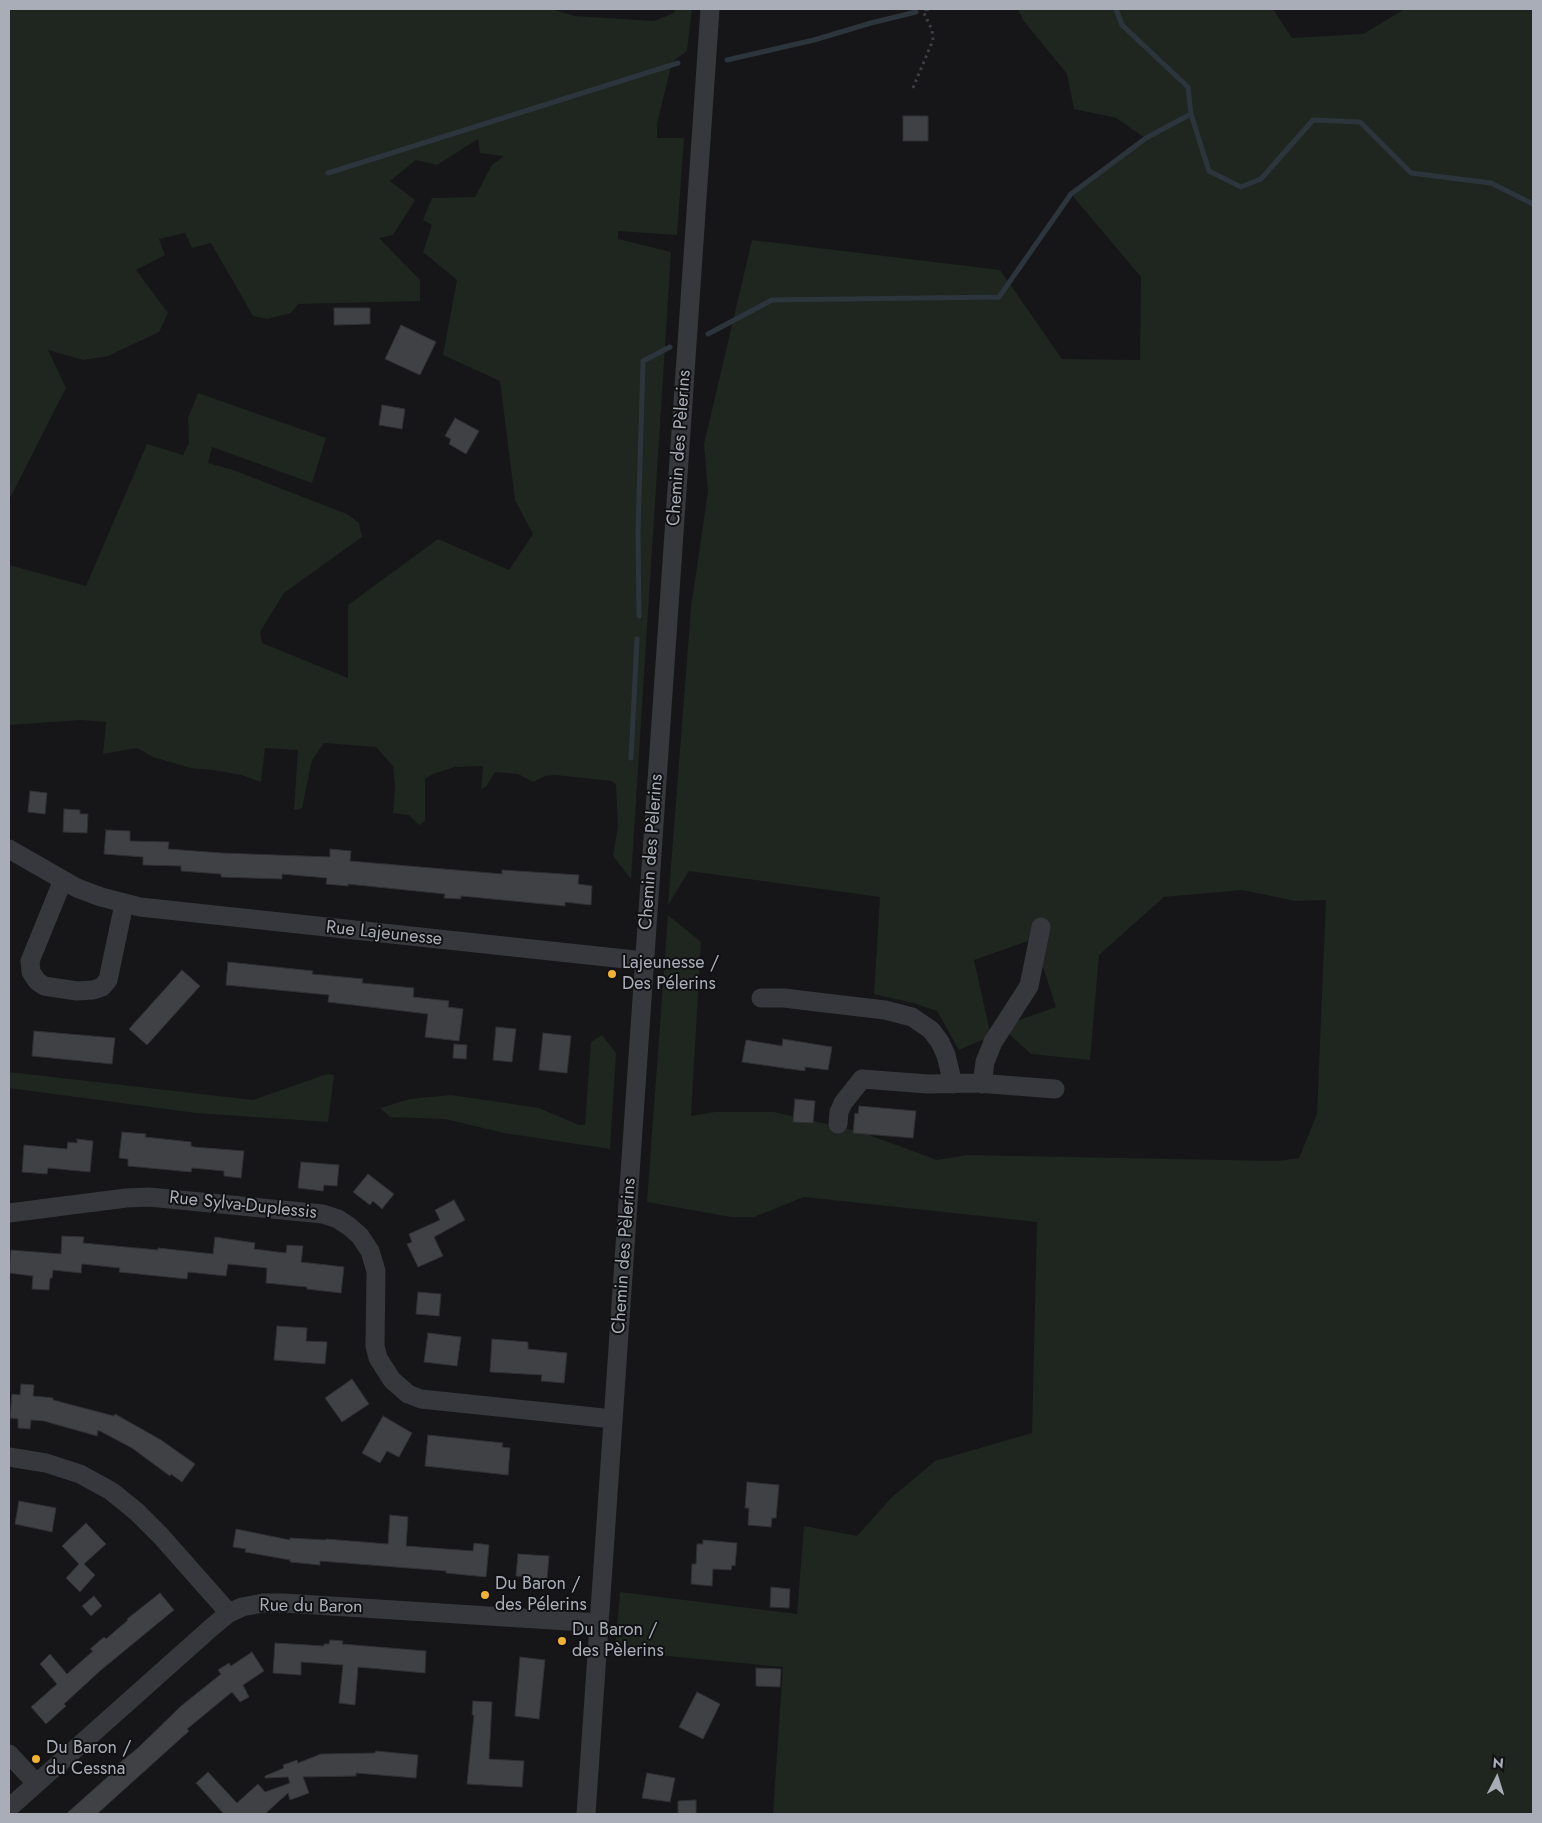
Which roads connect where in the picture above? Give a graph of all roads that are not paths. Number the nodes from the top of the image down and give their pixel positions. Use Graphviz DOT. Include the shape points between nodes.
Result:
graph roads {
  1 [pos="710,9"];
  2 [pos="9,850"];
  3 [pos="63,880"];
  4 [pos="124,904"];
  5 [pos="1041,927"];
  6 [pos="644,961"];
  7 [pos="761,998"];
  8 [pos="952,1084"];
  9 [pos="982,1084"];
  10 [pos="1055,1089"];
  11 [pos="838,1124"];
  12 [pos="9,1213"];
  13 [pos="613,1419"];
  14 [pos="9,1457"];
  15 [pos="229,1613"];
  16 [pos="599,1624"];
  17 [pos="9,1754"];
  18 [pos="36,1783"];
  19 [pos="9,1808"];
  20 [pos="586,1814"];
  1 -- 6 [label="street, Chemin des Pèlerins"];
  2 -- 3 [label="street, Rue Lajeunesse"];
  3 -- 4 [label="street, Rue Lajeunesse"];
  3 -- 4 [label="street" via="30,961 31,972 44,986 77,991 102,987 108,980"];
  4 -- 6 [label="street, Rue Lajeunesse"];
  5 -- 9 [label="street" via="1028,986 994,1042 985,1062"];
  6 -- 13 [label="street, Chemin des Pèlerins"];
  7 -- 8 [label="street" via="817,1002 912,1017 926,1025 940,1042"];
  8 -- 9 [label="street"];
  8 -- 11 [label="street" via="862,1079 843,1103"];
  9 -- 10 [label="street"];
  12 -- 13 [label="street, Rue Sylva-Duplessis" via="149,1197 323,1214 338,1219 360,1236 370,1251 376,1270 375,1346 378,1358 392,1380 408,1394 421,1399"];
  13 -- 16 [label="street, Chemin des Pèlerins"];
  14 -- 15 [label="street" via="46,1463 80,1474 111,1491 138,1512"];
  15 -- 16 [label="street, Rue du Baron" via="263,1603 284,1603"];
  15 -- 18 [label="street, Rue du Baron"];
  16 -- 20 [label="street, Chemin des Pèlerins"];
  17 -- 18 [label="street"];
  18 -- 19 [label="street, Rue du Baron"];
}
